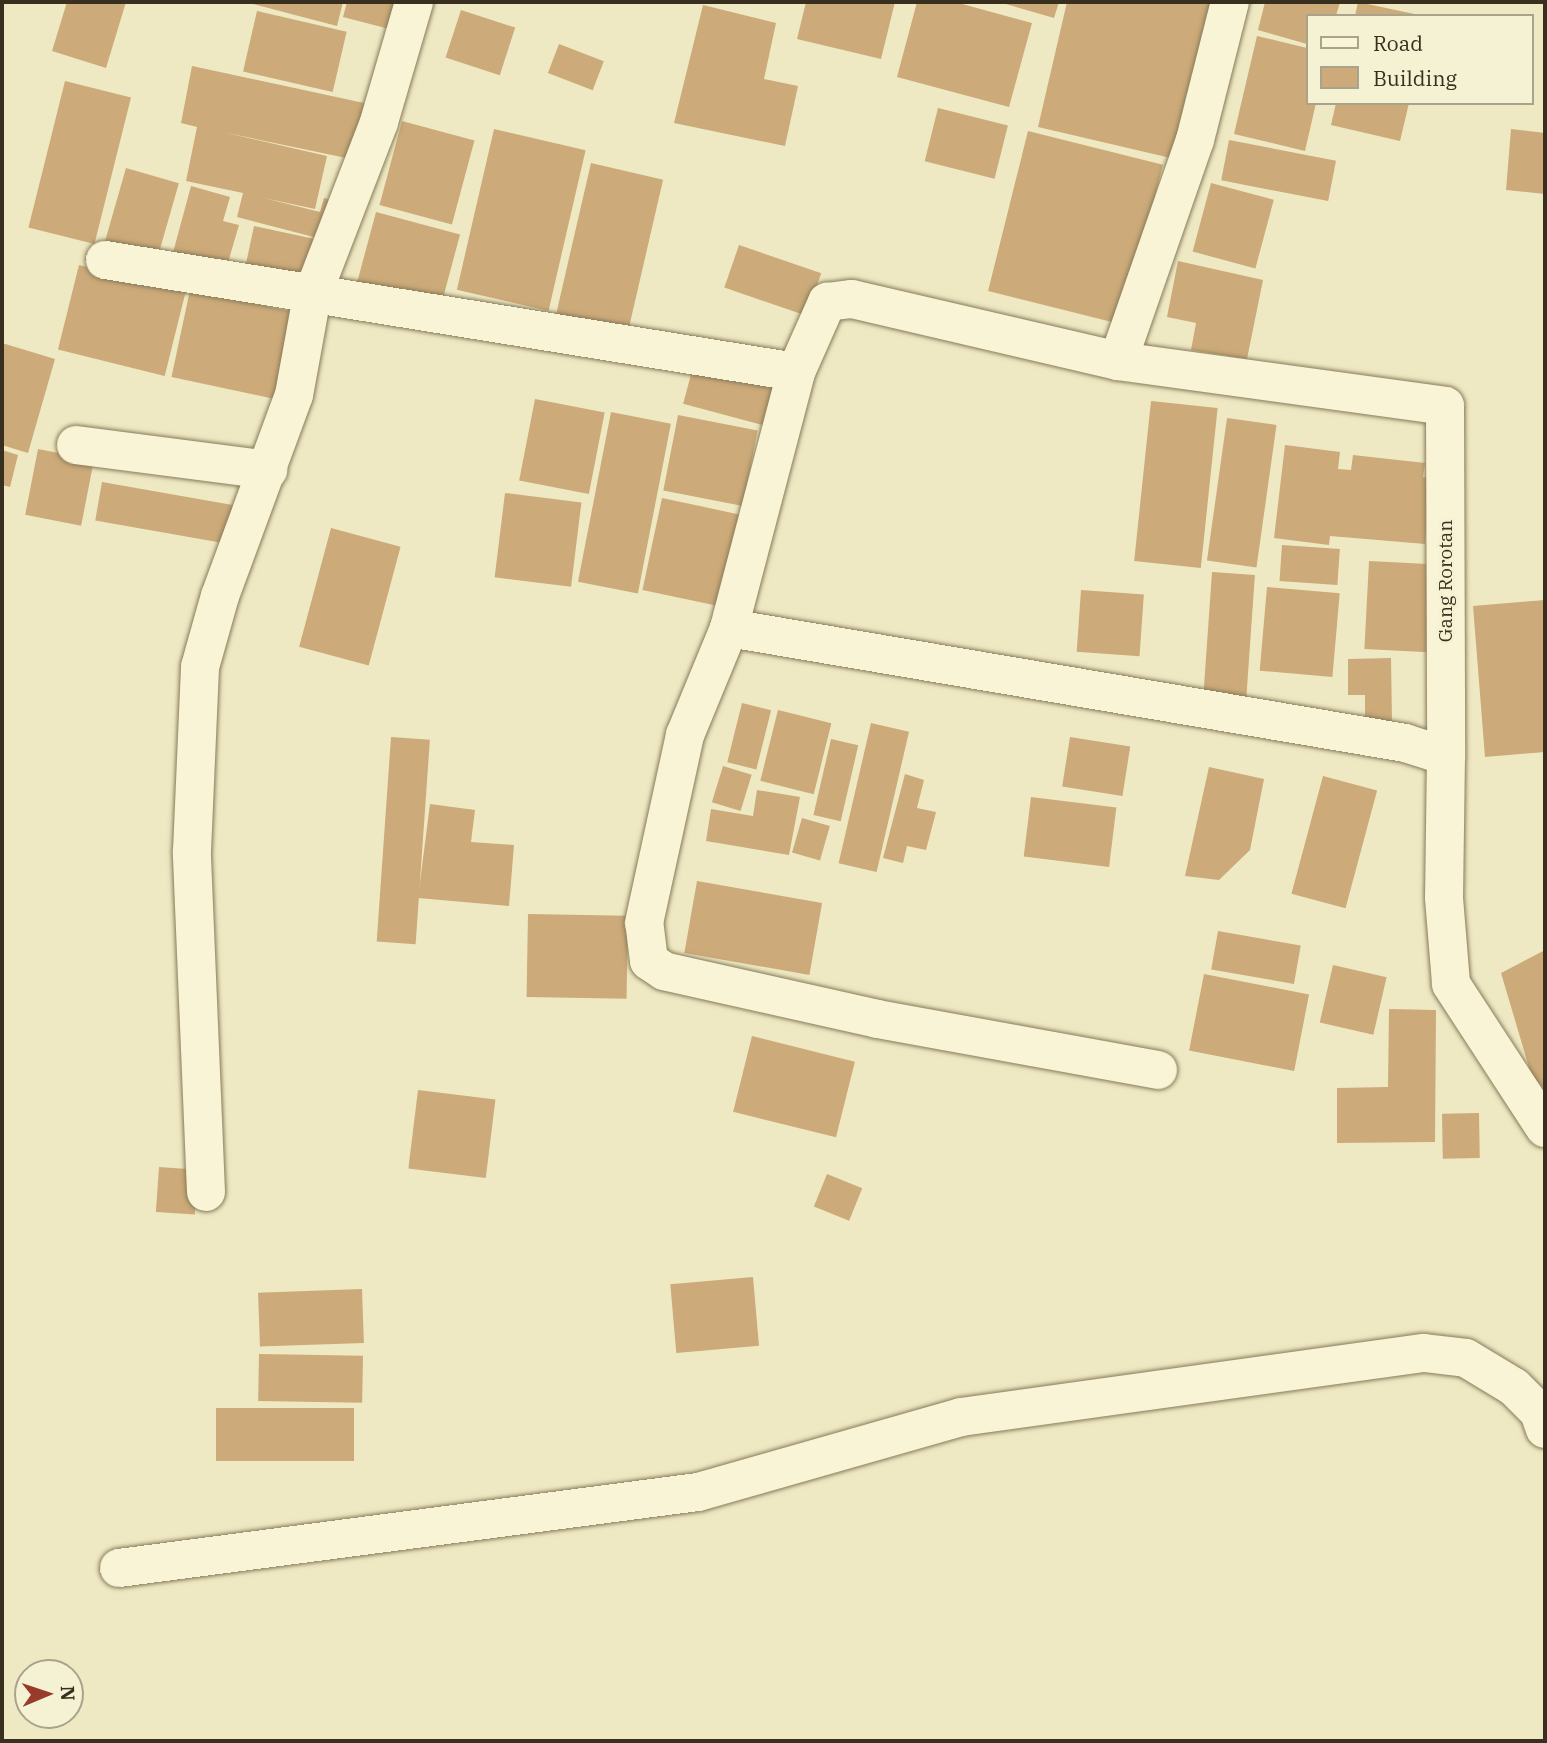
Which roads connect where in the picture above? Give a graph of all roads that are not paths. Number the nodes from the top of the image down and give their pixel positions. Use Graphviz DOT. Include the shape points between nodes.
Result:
graph roads {
  1 [pos="414,2"];
  2 [pos="1230,2"];
  3 [pos="105,260"];
  4 [pos="312,296"];
  5 [pos="1118,361"];
  6 [pos="796,372"];
  7 [pos="76,445"];
  8 [pos="268,470"];
  9 [pos="729,628"];
  10 [pos="1446,757"];
  11 [pos="1158,1070"];
  12 [pos="1545,1128"];
  13 [pos="206,1192"];
  14 [pos="1545,1429"];
  15 [pos="120,1568"];
  1 -- 4 [label="street" via="379,122"];
  2 -- 5 [label="street" via="1195,141"];
  3 -- 4 [label="street"];
  4 -- 6 [label="street"];
  4 -- 8 [label="street" via="294,395"];
  5 -- 6 [label="street" via="839,298 827,302"];
  5 -- 10 [label="street, Gang Rorotan" via="1445,406"];
  6 -- 9 [label="street"];
  7 -- 8 [label="street"];
  8 -- 13 [label="street" via="220,596 200,667 192,851"];
  9 -- 10 [label="street" via="1405,743"];
  9 -- 11 [label="street" via="685,735 644,923 649,961 664,971 878,1019"];
  10 -- 12 [label="street, Gang Rorotan" via="1444,898 1451,984"];
  14 -- 15 [label="street" via="1539,1412 1514,1387 1466,1358 1424,1353 961,1416 698,1492"];
}
